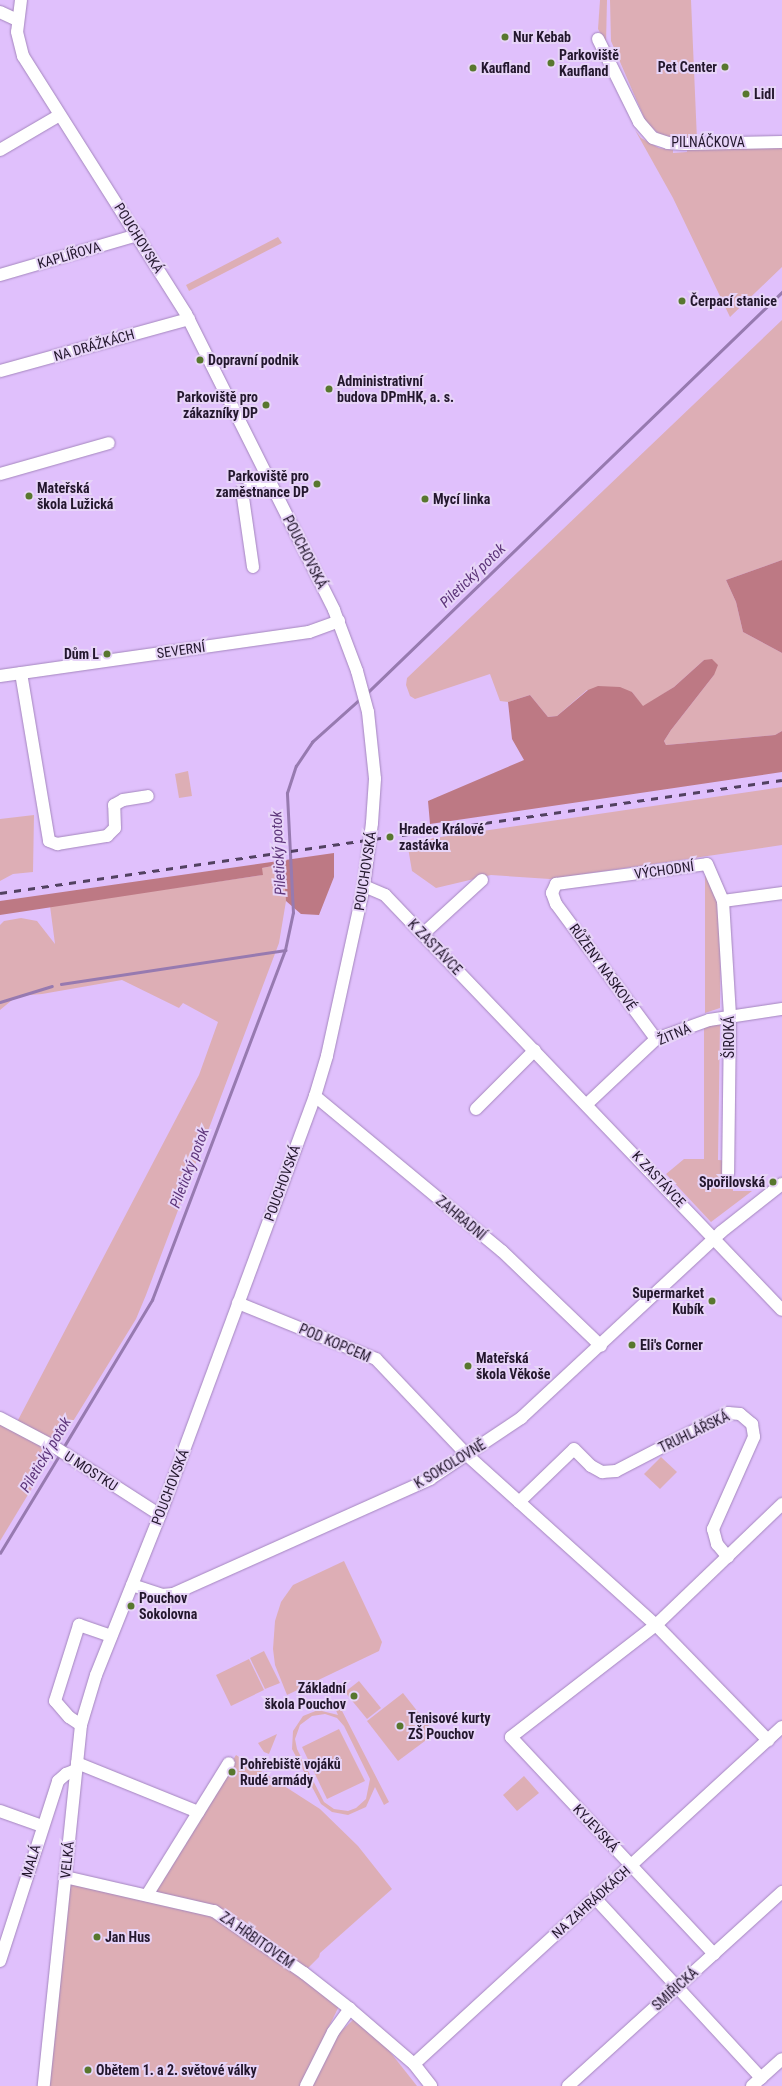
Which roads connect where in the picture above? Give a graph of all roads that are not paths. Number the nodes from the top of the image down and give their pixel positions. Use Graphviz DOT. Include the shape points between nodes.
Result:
graph roads {
  1 [pos="21,0"];
  2 [pos="0,12"];
  3 [pos="17,20"];
  4 [pos="598,39"];
  5 [pos="60,115"];
  6 [pos="782,142"];
  7 [pos="0,150"];
  8 [pos="138,235"];
  9 [pos="0,274"];
  10 [pos="189,319"];
  11 [pos="0,371"];
  12 [pos="108,443"];
  13 [pos="0,474"];
  14 [pos="268,478"];
  15 [pos="253,567"];
  16 [pos="339,621"];
  17 [pos="21,674"];
  18 [pos="0,676"];
  19 [pos="148,796"];
  20 [pos="482,880"];
  21 [pos="364,886"];
  22 [pos="552,893"];
  23 [pos="782,893"];
  24 [pos="723,901"];
  25 [pos="423,934"];
  26 [pos="782,1009"];
  27 [pos="730,1017"];
  28 [pos="656,1039"];
  29 [pos="535,1050"];
  30 [pos="315,1096"];
  31 [pos="587,1104"];
  32 [pos="476,1109"];
  33 [pos="728,1173"];
  34 [pos="782,1184"];
  35 [pos="714,1238"];
  36 [pos="238,1303"];
  37 [pos="782,1310"];
  38 [pos="601,1346"];
  39 [pos="0,1418"];
  40 [pos="467,1455"];
  41 [pos="518,1502"];
  42 [pos="782,1504"];
  43 [pos="160,1515"];
  44 [pos="728,1557"];
  45 [pos="132,1585"];
  46 [pos="656,1625"];
  47 [pos="111,1636"];
  48 [pos="81,1725"];
  49 [pos="782,1727"];
  50 [pos="768,1740"];
  51 [pos="228,1762"];
  52 [pos="76,1766"];
  53 [pos="0,1811"];
  54 [pos="198,1812"];
  55 [pos="42,1826"];
  56 [pos="631,1865"];
  57 [pos="65,1877"];
  58 [pos="782,1892"];
  59 [pos="147,1895"];
  60 [pos="595,1898"];
  61 [pos="714,1954"];
  62 [pos="0,1961"];
  63 [pos="677,1987"];
  64 [pos="350,2009"];
  65 [pos="782,2059"];
  66 [pos="414,2064"];
  67 [pos="756,2082"];
  68 [pos="44,2086"];
  69 [pos="306,2086"];
  70 [pos="431,2086"];
  71 [pos="568,2086"];
  1 -- 3 [label="street, POUCHOVSKÁ"];
  2 -- 3 [label="street"];
  3 -- 5 [label="street, POUCHOVSKÁ" via="17,38 23,56"];
  4 -- 6 [label="street, PILNÁČKOVA" via="639,122 653,138 668,143 686,144"];
  5 -- 7 [label="street"];
  5 -- 8 [label="street, POUCHOVSKÁ"];
  8 -- 9 [label="street, KAPLÍŘOVA"];
  8 -- 10 [label="street, POUCHOVSKÁ"];
  10 -- 11 [label="street, NA DRÁŽKÁCH"];
  10 -- 14 [label="street, POUCHOVSKÁ"];
  12 -- 13 [label="street"];
  14 -- 15 [label="street" via="242,491"];
  14 -- 16 [label="street, POUCHOVSKÁ"];
  16 -- 17 [label="street, SEVERNÍ" via="309,632"];
  16 -- 21 [label="street, POUCHOVSKÁ" via="368,712 374,764 375,800"];
  17 -- 18 [label="street, SEVERNÍ"];
  17 -- 19 [label="street" via="49,841 57,844 107,836 115,828 114,805 123,800"];
  20 -- 25 [label="street"];
  21 -- 25 [label="street, K ZASTÁVCE" via="385,895"];
  21 -- 30 [label="street, POUCHOVSKÁ" via="327,1056"];
  22 -- 24 [label="street, VÝCHODNÍ" via="556,884 707,864"];
  22 -- 28 [label="street, RŮŽENY NASKOVÉ" via="556,904"];
  23 -- 24 [label="street"];
  24 -- 27 [label="street, ŠIROKÁ"];
  25 -- 29 [label="street, K ZASTÁVCE"];
  26 -- 27 [label="street, ŽITNÁ"];
  27 -- 28 [label="street, ŽITNÁ" via="709,1020"];
  27 -- 33 [label="street, ŠIROKÁ"];
  28 -- 31 [label="street, ŽITNÁ"];
  29 -- 31 [label="street, K ZASTÁVCE"];
  29 -- 32 [label="street"];
  30 -- 36 [label="street, POUCHOVSKÁ"];
  30 -- 38 [label="street, ZAHRADNÍ" via="502,1251"];
  31 -- 35 [label="street, K ZASTÁVCE"];
  34 -- 35 [label="street"];
  35 -- 37 [label="street, K ZASTÁVCE"];
  35 -- 38 [label="street, K SOKOLOVNĚ"];
  36 -- 40 [label="street, POD KOPCEM" via="376,1359"];
  36 -- 43 [label="street, POUCHOVSKÁ"];
  38 -- 40 [label="street, K SOKOLOVNĚ" via="521,1418"];
  39 -- 43 [label="street, U MOSTKU" via="53,1446"];
  40 -- 41 [label="street"];
  40 -- 45 [label="street, K SOKOLOVNĚ" via="430,1479 173,1594 162,1595"];
  41 -- 44 [label="street, TRUHLÁŘSKÁ" via="574,1449 591,1466 602,1472 616,1471 728,1413 744,1415 755,1430 712,1529 717,1544"];
  41 -- 46 [label="street"];
  42 -- 44 [label="street"];
  43 -- 45 [label="street, POUCHOVSKÁ"];
  44 -- 46 [label="street"];
  45 -- 47 [label="street, POUCHOVSKÁ"];
  46 -- 50 [label="street"];
  46 -- 56 [label="street, KYJEVSKÁ" via="511,1738"];
  47 -- 48 [label="street, POUCHOVSKÁ"];
  47 -- 48 [label="street" via="79,1625 55,1701 69,1717"];
  48 -- 52 [label="street, POUCHOVSKÁ"];
  49 -- 50 [label="street, NA ZAHRÁDKÁCH"];
  50 -- 56 [label="street, NA ZAHRÁDKÁCH"];
  51 -- 54 [label="street"];
  52 -- 54 [label="street"];
  52 -- 55 [label="street, MALÁ" via="58,1781"];
  52 -- 57 [label="street, VELKÁ"];
  53 -- 55 [label="street"];
  54 -- 59 [label="street"];
  55 -- 62 [label="street, MALÁ"];
  56 -- 60 [label="street, NA ZAHRÁDKÁCH"];
  56 -- 61 [label="street, KYJEVSKÁ"];
  57 -- 59 [label="street, ZA HŘBITOVEM"];
  57 -- 68 [label="street, VELKÁ"];
  58 -- 61 [label="street, SMIŘICKÁ"];
  59 -- 64 [label="street, ZA HŘBITOVEM" via="214,1911 304,1973"];
  60 -- 63 [label="street"];
  60 -- 66 [label="street, NA ZAHRÁDKÁCH"];
  61 -- 63 [label="street, SMIŘICKÁ"];
  63 -- 67 [label="street"];
  63 -- 71 [label="street, SMIŘICKÁ"];
  64 -- 66 [label="street, ZA HŘBITOVEM"];
  64 -- 69 [label="street" via="333,2032"];
  65 -- 67 [label="street"];
  66 -- 70 [label="street, ZA HŘBITOVEM"];
}
